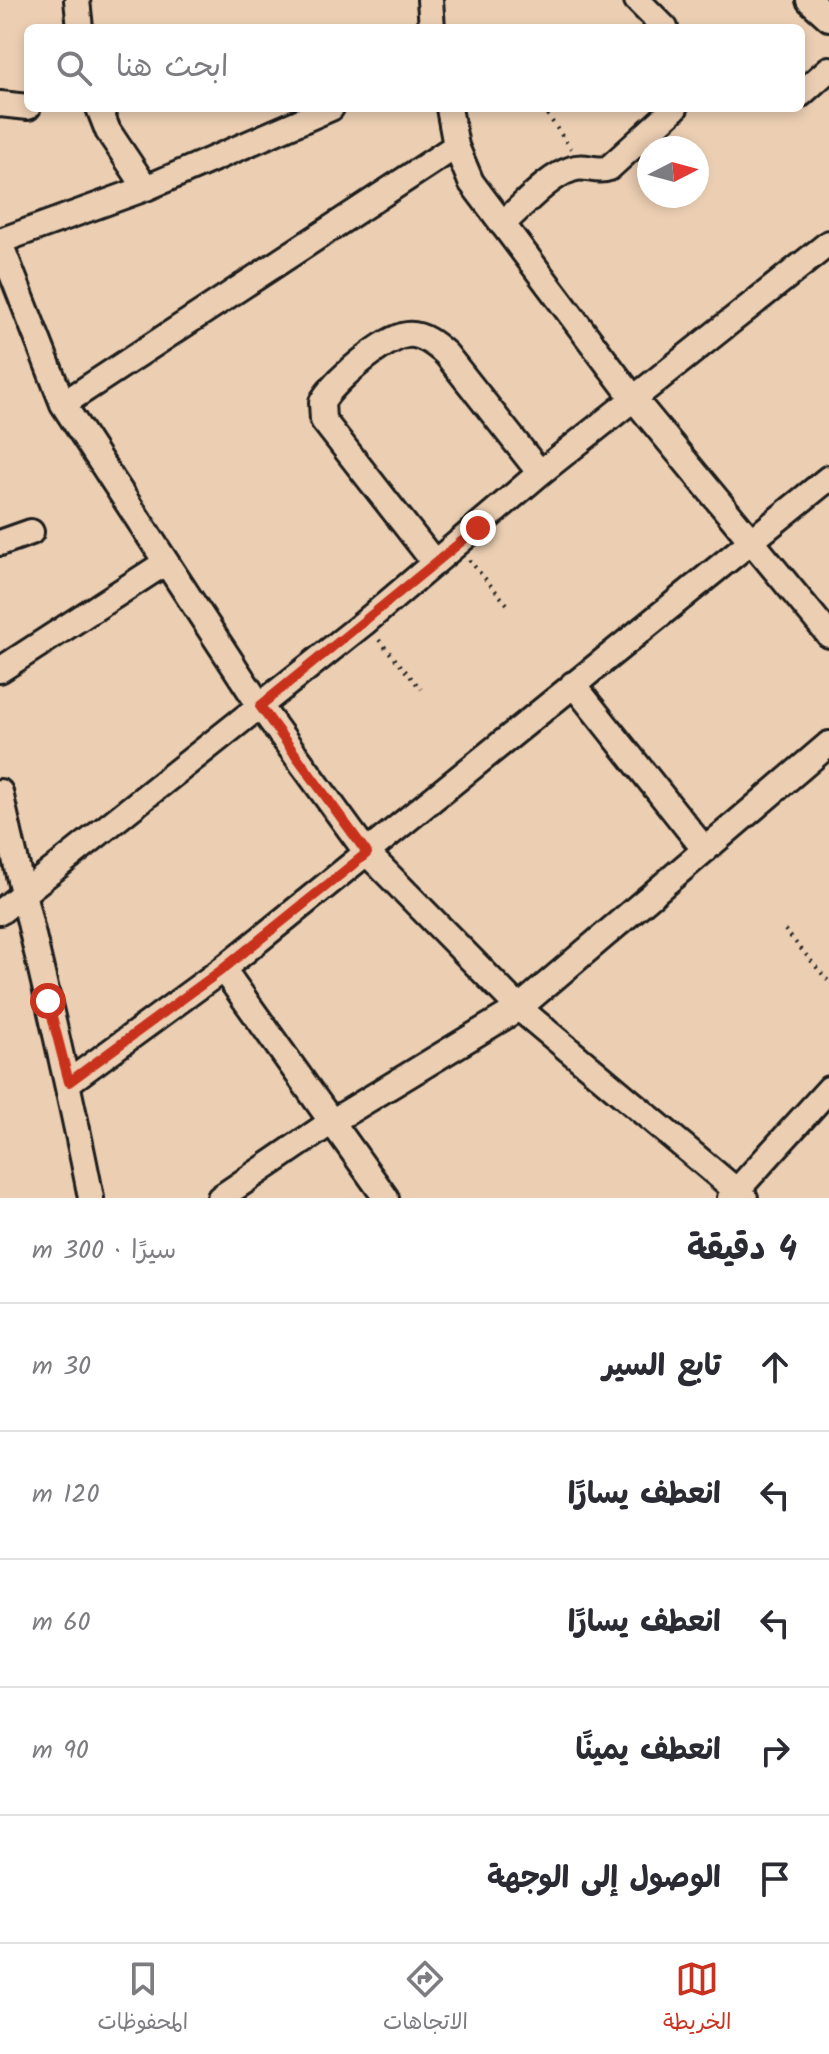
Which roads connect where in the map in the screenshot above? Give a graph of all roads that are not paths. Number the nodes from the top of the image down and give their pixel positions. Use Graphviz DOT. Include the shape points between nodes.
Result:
graph roads {
  1 [pos="77,0"];
  2 [pos="430,0"];
  3 [pos="637,0"];
  4 [pos="809,0"];
  5 [pos="829,18"];
  6 [pos="80,24"];
  7 [pos="432,24"];
  8 [pos="661,24"];
  9 [pos="829,69"];
  10 [pos="805,90"];
  11 [pos="0,104"];
  12 [pos="24,107"];
  13 [pos="101,112"];
  14 [pos="322,112"];
  15 [pos="450,112"];
  16 [pos="671,112"];
  17 [pos="456,146"];
  18 [pos="146,188"];
  19 [pos="502,224"];
  20 [pos="0,242"];
  21 [pos="829,243"];
  22 [pos="634,399"];
  23 [pos="63,404"];
  24 [pos="540,473"];
  25 [pos="829,478"];
  26 [pos="31,532"];
  27 [pos="753,540"];
  28 [pos="0,543"];
  29 [pos="434,562"];
  30 [pos="165,563"];
  31 [pos="829,635"];
  32 [pos="0,670"];
  33 [pos="573,684"];
  34 [pos="260,706"];
  35 [pos="829,744"];
  36 [pos="0,792"];
  37 [pos="705,850"];
  38 [pos="367,853"];
  39 [pos="20,893"];
  40 [pos="0,912"];
  41 [pos="223,969"];
  42 [pos="519,1008"];
  43 [pos="69,1082"];
  44 [pos="829,1089"];
  45 [pos="333,1121"];
  46 [pos="235,1194"];
  47 [pos="737,1196"];
  48 [pos="91,1198"];
  49 [pos="386,1198"];
  1 -- 6 [label="street"];
  2 -- 7 [label="street"];
  3 -- 8 [label="street"];
  4 -- 5 [label="street"];
  9 -- 10 [label="street"];
  11 -- 12 [label="street"];
  13 -- 18 [label="street"];
  14 -- 18 [label="street"];
  15 -- 17 [label="street"];
  16 -- 19 [label="street" via="609,168 584,167 561,174"];
  17 -- 19 [label="street" via="471,182"];
  17 -- 23 [label="street"];
  18 -- 20 [label="street"];
  19 -- 22 [label="street"];
  20 -- 23 [label="street"];
  21 -- 22 [label="street"];
  22 -- 24 [label="street"];
  22 -- 27 [label="street"];
  23 -- 30 [label="street"];
  24 -- 29 [label="street"];
  24 -- 29 [label="street" via="432,342 406,335 388,342 345,376 322,402 323,420"];
  25 -- 27 [label="street"];
  26 -- 28 [label="street"];
  27 -- 31 [label="street"];
  27 -- 33 [label="street"];
  29 -- 34 [label="street"];
  30 -- 32 [label="street"];
  30 -- 34 [label="street"];
  33 -- 37 [label="street"];
  33 -- 38 [label="street"];
  34 -- 38 [label="street"];
  34 -- 39 [label="street"];
  35 -- 37 [label="street"];
  36 -- 39 [label="street"];
  37 -- 42 [label="street"];
  38 -- 41 [label="street"];
  38 -- 42 [label="street"];
  39 -- 40 [label="street"];
  39 -- 43 [label="street"];
  41 -- 43 [label="street"];
  41 -- 45 [label="street"];
  42 -- 45 [label="street"];
  42 -- 47 [label="street"];
  43 -- 48 [label="street"];
  44 -- 47 [label="street"];
  45 -- 46 [label="street"];
  45 -- 49 [label="street"];
}
